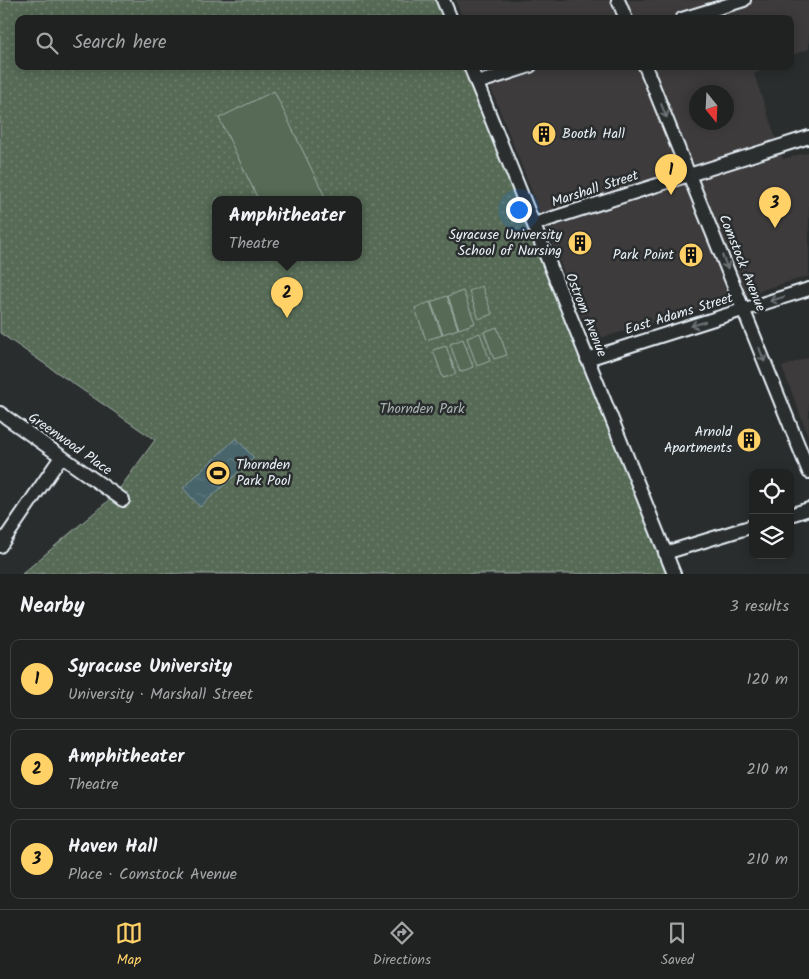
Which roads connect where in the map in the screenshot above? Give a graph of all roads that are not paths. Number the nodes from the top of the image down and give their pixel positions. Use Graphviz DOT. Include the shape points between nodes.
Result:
graph roads {
  1 [pos="443,0"];
  2 [pos="618,0"];
  3 [pos="744,0"];
  4 [pos="449,15"];
  5 [pos="624,15"];
  6 [pos="695,15"];
  7 [pos="471,70"];
  8 [pos="517,70"];
  9 [pos="647,70"];
  10 [pos="476,83"];
  11 [pos="809,138"];
  12 [pos="690,175"];
  13 [pos="534,224"];
  14 [pos="809,289"];
  15 [pos="744,309"];
  16 [pos="587,359"];
  17 [pos="0,413"];
  18 [pos="62,457"];
  19 [pos="809,472"];
  20 [pos="123,500"];
  21 [pos="809,509"];
  22 [pos="793,514"];
  23 [pos="749,527"];
  24 [pos="0,546"];
  25 [pos="665,553"];
  26 [pos="674,574"];
  1 -- 4 [label="street"];
  2 -- 5 [label="street"];
  3 -- 6 [label="street"];
  7 -- 10 [label="street, Ostrom Avenue"];
  8 -- 10 [label="street"];
  9 -- 12 [label="street, Comstock Avenue, one-way"];
  10 -- 13 [label="street, Ostrom Avenue"];
  11 -- 12 [label="street, Marshall Street"];
  12 -- 13 [label="street, Marshall Street"];
  12 -- 15 [label="street, Comstock Avenue, one-way"];
  13 -- 16 [label="street, Ostrom Avenue"];
  14 -- 15 [label="street, East Adams Street, one-way"];
  15 -- 16 [label="street, East Adams Street, one-way"];
  15 -- 19 [label="street, Comstock Avenue, one-way"];
  16 -- 25 [label="street, Ostrom Avenue"];
  17 -- 18 [label="street, Greenwood Place"];
  18 -- 20 [label="street, Greenwood Place"];
  18 -- 24 [label="street"];
  21 -- 22 [label="street"];
  23 -- 25 [label="street"];
  25 -- 26 [label="street, Ostrom Avenue"];
}
